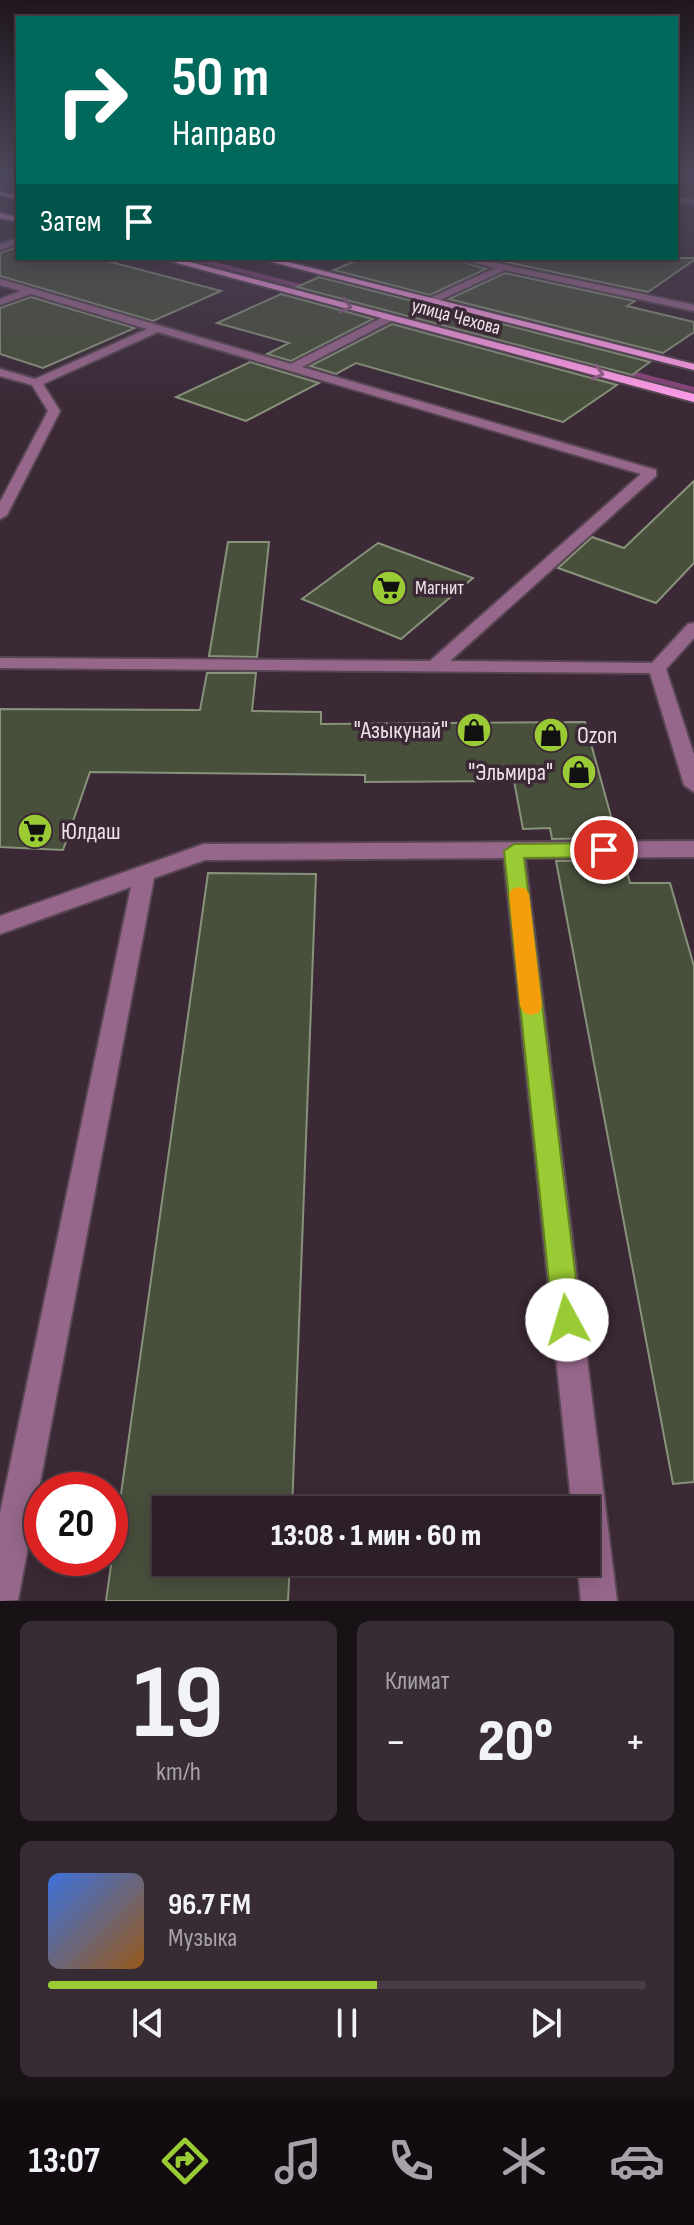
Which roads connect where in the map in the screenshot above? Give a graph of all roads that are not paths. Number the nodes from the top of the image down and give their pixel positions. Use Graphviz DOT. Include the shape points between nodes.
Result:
graph roads {
  1 [pos="171,260"];
  2 [pos="269,260"];
  3 [pos="470,260"];
  4 [pos="504,267"];
  5 [pos="0,282"];
  6 [pos="30,291"];
  7 [pos="433,300"];
  8 [pos="0,302"];
  9 [pos="694,308"];
  10 [pos="389,318"];
  11 [pos="157,328"];
  12 [pos="694,367"];
  13 [pos="292,368"];
  14 [pos="0,372"];
  15 [pos="36,383"];
  16 [pos="694,398"];
  17 [pos="0,515"];
  18 [pos="694,628"];
  19 [pos="0,663"];
  20 [pos="437,664"];
  21 [pos="657,668"];
  22 [pos="694,785"];
  23 [pos="694,849"];
  24 [pos="514,851"];
  25 [pos="144,875"];
  26 [pos="0,925"];
  27 [pos="0,1600"];
  28 [pos="599,1601"];
  1 -- 10 [label="main road, улица Чехова, one-way"];
  2 -- 7 [label="main road, улица Чехова"];
  3 -- 4 [label="street"];
  4 -- 7 [label="street"];
  4 -- 9 [label="street"];
  5 -- 6 [label="street"];
  6 -- 8 [label="street"];
  6 -- 11 [label="street"];
  7 -- 12 [label="main road, улица Чехова"];
  10 -- 13 [label="street"];
  10 -- 16 [label="main road, улица Чехова, one-way"];
  11 -- 13 [label="street"];
  11 -- 15 [label="street"];
  13 -- 20 [label="street" via="651,473"];
  14 -- 15 [label="street"];
  15 -- 17 [label="street" via="54,411"];
  18 -- 21 [label="street"];
  19 -- 20 [label="street"];
  20 -- 21 [label="street"];
  21 -- 22 [label="street"];
  23 -- 24 [label="street"];
  24 -- 25 [label="street" via="204,852"];
  24 -- 28 [label="street"];
  25 -- 26 [label="street"];
  25 -- 27 [label="street"];
}
